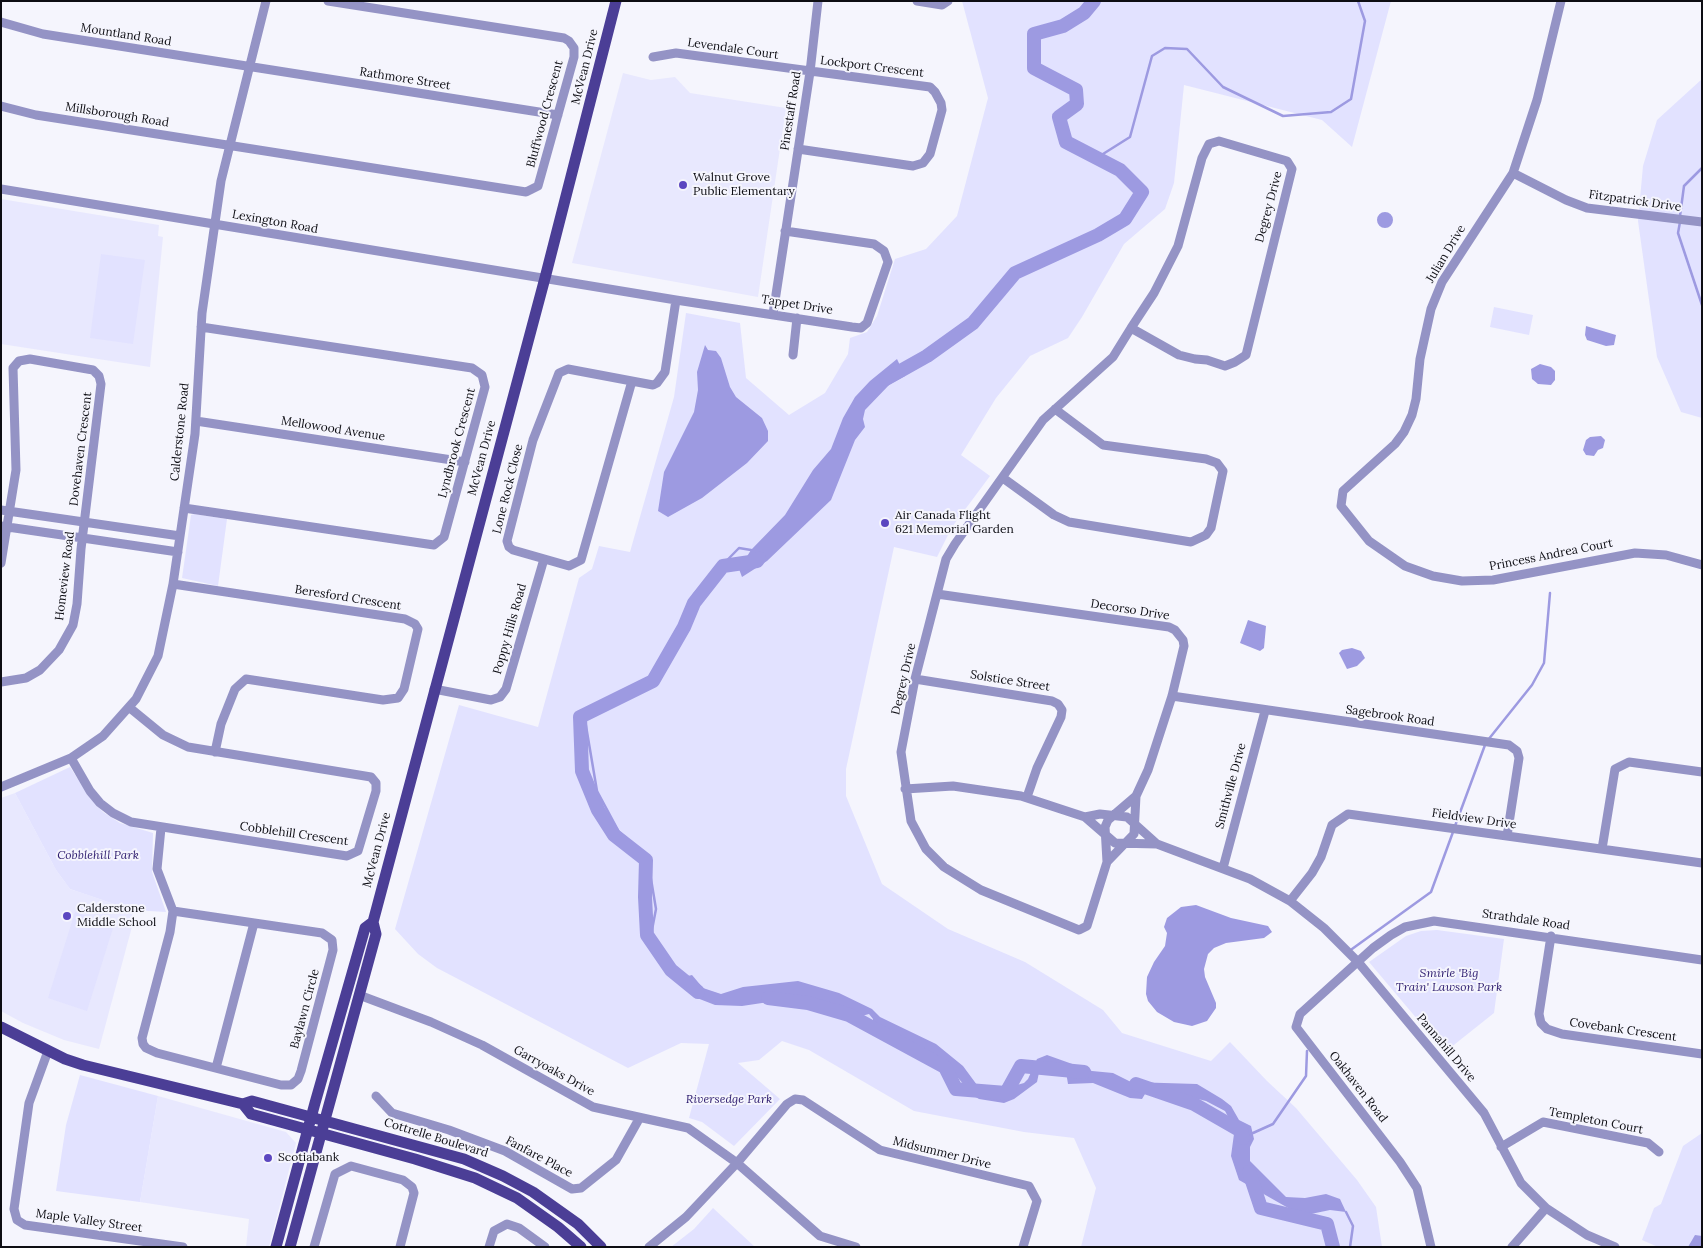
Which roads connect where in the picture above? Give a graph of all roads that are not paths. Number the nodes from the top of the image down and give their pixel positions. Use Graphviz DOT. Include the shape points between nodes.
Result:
graph roads {
  1 [pos="266,1"];
  2 [pos="328,1"];
  3 [pos="616,1"];
  4 [pos="818,1"];
  5 [pos="917,1"];
  6 [pos="948,1"];
  7 [pos="1561,1"];
  8 [pos="1,22"];
  9 [pos="654,57"];
  10 [pos="249,68"];
  11 [pos="810,72"];
  12 [pos="1,106"];
  13 [pos="558,115"];
  14 [pos="229,146"];
  15 [pos="798,149"];
  16 [pos="1513,173"];
  17 [pos="1,189"];
  18 [pos="1702,222"];
  19 [pos="215,224"];
  20 [pos="785,231"];
  21 [pos="545,278"];
  22 [pos="676,300"];
  23 [pos="773,314"];
  24 [pos="797,318"];
  25 [pos="201,327"];
  26 [pos="1131,328"];
  27 [pos="793,355"];
  28 [pos="632,381"];
  29 [pos="1055,409"];
  30 [pos="196,421"];
  31 [pos="465,462"];
  32 [pos="1003,478"];
  33 [pos="1341,506"];
  34 [pos="184,508"];
  35 [pos="6,510"];
  36 [pos="84,522"];
  37 [pos="5,526"];
  38 [pos="180,536"];
  39 [pos="82,538"];
  40 [pos="178,552"];
  41 [pos="544,559"];
  42 [pos="1,563"];
  43 [pos="1702,565"];
  44 [pos="173,584"];
  45 [pos="937,594"];
  46 [pos="915,679"];
  47 [pos="1,682"];
  48 [pos="434,688"];
  49 [pos="1172,696"];
  50 [pos="130,708"];
  51 [pos="1265,711"];
  52 [pos="215,752"];
  53 [pos="72,758"];
  54 [pos="1702,772"];
  55 [pos="1,787"];
  56 [pos="905,789"];
  57 [pos="1136,796"];
  58 [pos="1027,798"];
  59 [pos="1085,816"];
  60 [pos="1115,816"];
  61 [pos="1135,824"];
  62 [pos="161,828"];
  63 [pos="1106,834"];
  64 [pos="1507,836"];
  65 [pos="1124,844"];
  66 [pos="1157,844"];
  67 [pos="1602,849"];
  68 [pos="1107,862"];
  69 [pos="1702,862"];
  70 [pos="1223,868"];
  71 [pos="1290,901"];
  72 [pos="173,911"];
  73 [pos="372,922"];
  74 [pos="254,923"];
  75 [pos="1551,936"];
  76 [pos="1702,960"];
  77 [pos="1358,962"];
  78 [pos="359,995"];
  79 [pos="1,1027"];
  80 [pos="48,1051"];
  81 [pos="1702,1054"];
  82 [pos="216,1068"];
  83 [pos="376,1096"];
  84 [pos="243,1104"];
  85 [pos="311,1118"];
  86 [pos="639,1119"];
  87 [pos="325,1122"];
  88 [pos="308,1131"];
  89 [pos="322,1135"];
  90 [pos="1501,1147"];
  91 [pos="1659,1152"];
  92 [pos="737,1163"];
  93 [pos="1546,1208"];
  94 [pos="183,1247"];
  95 [pos="276,1247"];
  96 [pos="290,1247"];
  97 [pos="314,1247"];
  98 [pos="400,1247"];
  99 [pos="489,1247"];
  100 [pos="545,1247"];
  101 [pos="581,1247"];
  102 [pos="602,1247"];
  103 [pos="649,1247"];
  104 [pos="856,1247"];
  105 [pos="1023,1247"];
  106 [pos="1431,1247"];
  107 [pos="1512,1247"];
  108 [pos="1615,1247"];
  1 -- 10 [label="street, Calderstone Road"];
  2 -- 13 [label="street, Bluffwood Crescent" via="564,38 572,45 574,57"];
  3 -- 21 [label="main road, McVean Drive"];
  4 -- 11 [label="street, Pinestaff Road"];
  5 -- 6 [label="street" via="942,4"];
  7 -- 16 [label="street, Julian Drive" via="1537,100"];
  8 -- 10 [label="street, Mountland Road" via="43,34"];
  9 -- 11 [label="street, Levendale Court" via="676,53"];
  10 -- 13 [label="street, Rathmore Street"];
  10 -- 14 [label="street, Calderstone Road"];
  11 -- 15 [label="street, Pinestaff Road"];
  11 -- 15 [label="street, Lockport Crescent" via="930,88 939,97 942,110 930,154 918,165"];
  12 -- 14 [label="street, Millsborough Road" via="36,115"];
  13 -- 14 [label="street, Bluffwood Crescent" via="540,182 529,191"];
  14 -- 19 [label="street, Calderstone Road"];
  15 -- 20 [label="street, Pinestaff Road"];
  16 -- 18 [label="street, Fitzpatrick Drive" via="1587,208"];
  16 -- 33 [label="street, Julian Drive" via="1442,282 1431,308 1416,399 1404,432 1343,491"];
  17 -- 19 [label="street, Lexington Road"];
  19 -- 21 [label="street, Lexington Road"];
  19 -- 25 [label="street, Calderstone Road"];
  20 -- 23 [label="street, Pinestaff Road"];
  20 -- 24 [label="street, Tappet Drive" via="874,244 884,251 888,262 867,323 861,328"];
  21 -- 22 [label="street, Tappet Drive"];
  21 -- 48 [label="main road, McVean Drive"];
  22 -- 23 [label="street, Tappet Drive"];
  22 -- 28 [label="street, Lone Rock Close" via="664,377 653,384"];
  23 -- 24 [label="street, Tappet Drive"];
  24 -- 27 [label="street"];
  25 -- 30 [label="street, Calderstone Road"];
  25 -- 31 [label="street, Lyndbrook Crescent" via="478,370 485,380 485,387"];
  26 -- 26 [label="street, Degrey Drive" via="1195,359 1225,366 1246,355 1292,169 1287,161 1220,141 1209,144 1202,158 1178,246 1154,293"];
  26 -- 29 [label="street, Degrey Drive" via="1113,357"];
  28 -- 41 [label="street, Lone Rock Close" via="584,556 569,566"];
  28 -- 41 [label="street, Lone Rock Close" via="568,370 559,373 555,379 533,440 507,541 513,550"];
  29 -- 32 [label="street, Degrey Drive"];
  29 -- 32 [label="street" via="1103,445 1206,458 1217,463 1223,471 1211,528 1206,535 1191,542 1069,522"];
  30 -- 31 [label="street, Mellowood Avenue"];
  30 -- 34 [label="street, Calderstone Road"];
  31 -- 34 [label="street, Lyndbrook Crescent" via="444,537 430,546"];
  32 -- 45 [label="street, Degrey Drive" via="946,559"];
  33 -- 43 [label="street, Princess Andrea Court" via="1369,541 1405,566 1432,576 1462,581 1493,580 1635,553 1666,555"];
  34 -- 38 [label="street, Calderstone Road"];
  35 -- 36 [label="street"];
  35 -- 36 [label="street, Dovehaven Crescent" via="16,456 12,374 15,364 30,359 90,368 100,376 101,384"];
  35 -- 37 [label="street"];
  36 -- 38 [label="street"];
  36 -- 39 [label="street, Homeview Road"];
  37 -- 39 [label="street"];
  37 -- 42 [label="street"];
  38 -- 40 [label="street, Calderstone Road"];
  39 -- 40 [label="street"];
  39 -- 47 [label="street, Homeview Road" via="75,616 66,640 40,670 26,678"];
  40 -- 44 [label="street, Calderstone Road"];
  41 -- 48 [label="street, Poppy Hills Road" via="506,689 491,700"];
  44 -- 50 [label="street, Calderstone Road" via="158,656"];
  44 -- 52 [label="street, Beresford Crescent" via="405,619 418,628 404,689 398,698 383,700 246,679 235,689 221,724"];
  45 -- 46 [label="street, Degrey Drive"];
  45 -- 49 [label="street, Decorso Drive" via="1169,627 1179,634 1184,646"];
  46 -- 56 [label="street, Degrey Drive" via="901,752"];
  46 -- 58 [label="street, Solstice Street" via="1058,704 1062,710 1061,717"];
  48 -- 73 [label="main road, McVean Drive"];
  49 -- 51 [label="street, Sagebrook Road"];
  49 -- 57 [label="street, Decorso Drive"];
  50 -- 52 [label="street, Cobblehill Crescent" via="173,741"];
  50 -- 53 [label="street, Calderstone Road" via="103,736"];
  51 -- 64 [label="street, Sagebrook Road" via="1508,745 1517,751 1519,758"];
  51 -- 70 [label="street, Smithville Drive"];
  52 -- 62 [label="street, Cobblehill Crescent" via="371,777 376,783 376,792 358,851 348,856"];
  53 -- 55 [label="street, Calderstone Road"];
  53 -- 62 [label="street, Cobblehill Crescent" via="90,791 106,808 132,822"];
  54 -- 67 [label="street" via="1629,762 1615,769"];
  56 -- 58 [label="street, Pannahill Drive" via="954,786"];
  56 -- 68 [label="street, Degrey Drive" via="911,821 926,849 944,867 981,890 1079,930 1087,926"];
  57 -- 60 [label="street, Decorso Drive"];
  57 -- 61 [label="street"];
  58 -- 59 [label="street, Pannahill Drive"];
  59 -- 60 [label="street, Pannahill Drive"];
  59 -- 63 [label="street, Pannahill Drive"];
  60 -- 61 [label="street, Pannahill Drive" via="1126,816"];
  60 -- 63 [label="street" via="1108,820"];
  61 -- 65 [label="street" via="1132,839"];
  61 -- 66 [label="street, Pannahill Drive"];
  62 -- 72 [label="street" via="157,869"];
  63 -- 65 [label="street, Pannahill Drive" via="1111,841"];
  63 -- 68 [label="street, Degrey Drive"];
  64 -- 67 [label="street, Fieldview Drive"];
  64 -- 71 [label="street, Fieldview Drive" via="1348,814 1332,825 1312,873"];
  65 -- 66 [label="street, Pannahill Drive"];
  65 -- 68 [label="street, Degrey Drive"];
  66 -- 70 [label="street, Pannahill Drive"];
  67 -- 69 [label="street, Fieldview Drive"];
  70 -- 71 [label="street, Pannahill Drive"];
  71 -- 77 [label="street, Pannahill Drive" via="1324,928"];
  72 -- 74 [label="street, Baylawn Circle"];
  72 -- 82 [label="street, Baylawn Circle" via="142,1041 152,1051"];
  73 -- 78 [label="main road, McVean Drive" via="376,934"];
  73 -- 85 [label="main road, McVean Drive" via="365,928"];
  74 -- 82 [label="street"];
  74 -- 82 [label="street, Baylawn Circle" via="322,933 328,935 333,944 304,1062 298,1079 286,1086"];
  75 -- 76 [label="street, Strathdale Road"];
  75 -- 77 [label="street, Strathdale Road" via="1427,922 1405,928"];
  75 -- 81 [label="street, Covebank Crescent" via="1539,1014 1541,1023 1548,1029 1562,1034"];
  77 -- 90 [label="street, Pannahill Drive" via="1484,1113"];
  77 -- 106 [label="street, Oakhaven Road" via="1300,1014 1296,1027 1417,1188"];
  78 -- 86 [label="street, Garryoaks Drive" via="431,1022 482,1046 593,1107"];
  78 -- 87 [label="main road, McVean Drive"];
  79 -- 80 [label="main road, Cottrelle Boulevard"];
  80 -- 84 [label="main road, Cottrelle Boulevard" via="83,1065"];
  80 -- 94 [label="street, Maple Valley Street" via="29,1103 14,1209 17,1220 25,1225"];
  83 -- 86 [label="street, Fanfare Place" via="392,1113 505,1151 572,1188 581,1188 616,1160"];
  84 -- 85 [label="main road, Cottrelle Boulevard" via="252,1101"];
  84 -- 88 [label="main road, Cottrelle Boulevard" via="251,1114"];
  85 -- 87 [label="main road, Cottrelle Boulevard"];
  85 -- 88 [label="main road, McVean Drive"];
  86 -- 92 [label="street, Garryoaks Drive" via="688,1128"];
  87 -- 89 [label="main road, McVean Drive"];
  87 -- 102 [label="main road, Cottrelle Boulevard" via="486,1167 533,1192"];
  88 -- 89 [label="main road, Cottrelle Boulevard"];
  88 -- 95 [label="main road, McVean Drive"];
  89 -- 96 [label="main road, McVean Drive"];
  89 -- 101 [label="main road, Cottrelle Boulevard" via="475,1178 517,1198"];
  90 -- 91 [label="street, Templeton Court" via="1543,1122 1648,1143"];
  90 -- 93 [label="street, Pannahill Drive" via="1520,1183"];
  92 -- 103 [label="street, Midsummer Drive" via="686,1217"];
  92 -- 104 [label="street" via="820,1236"];
  92 -- 105 [label="street, Midsummer Drive" via="786,1104 795,1099 803,1100 880,1150 1028,1186 1037,1201"];
  93 -- 107 [label="street"];
  93 -- 108 [label="street, Pannahill Drive" via="1587,1235"];
  97 -- 98 [label="street" via="335,1174 351,1166 403,1180 412,1187 414,1193"];
  99 -- 100 [label="street" via="494,1231 507,1224 519,1228"];
}
